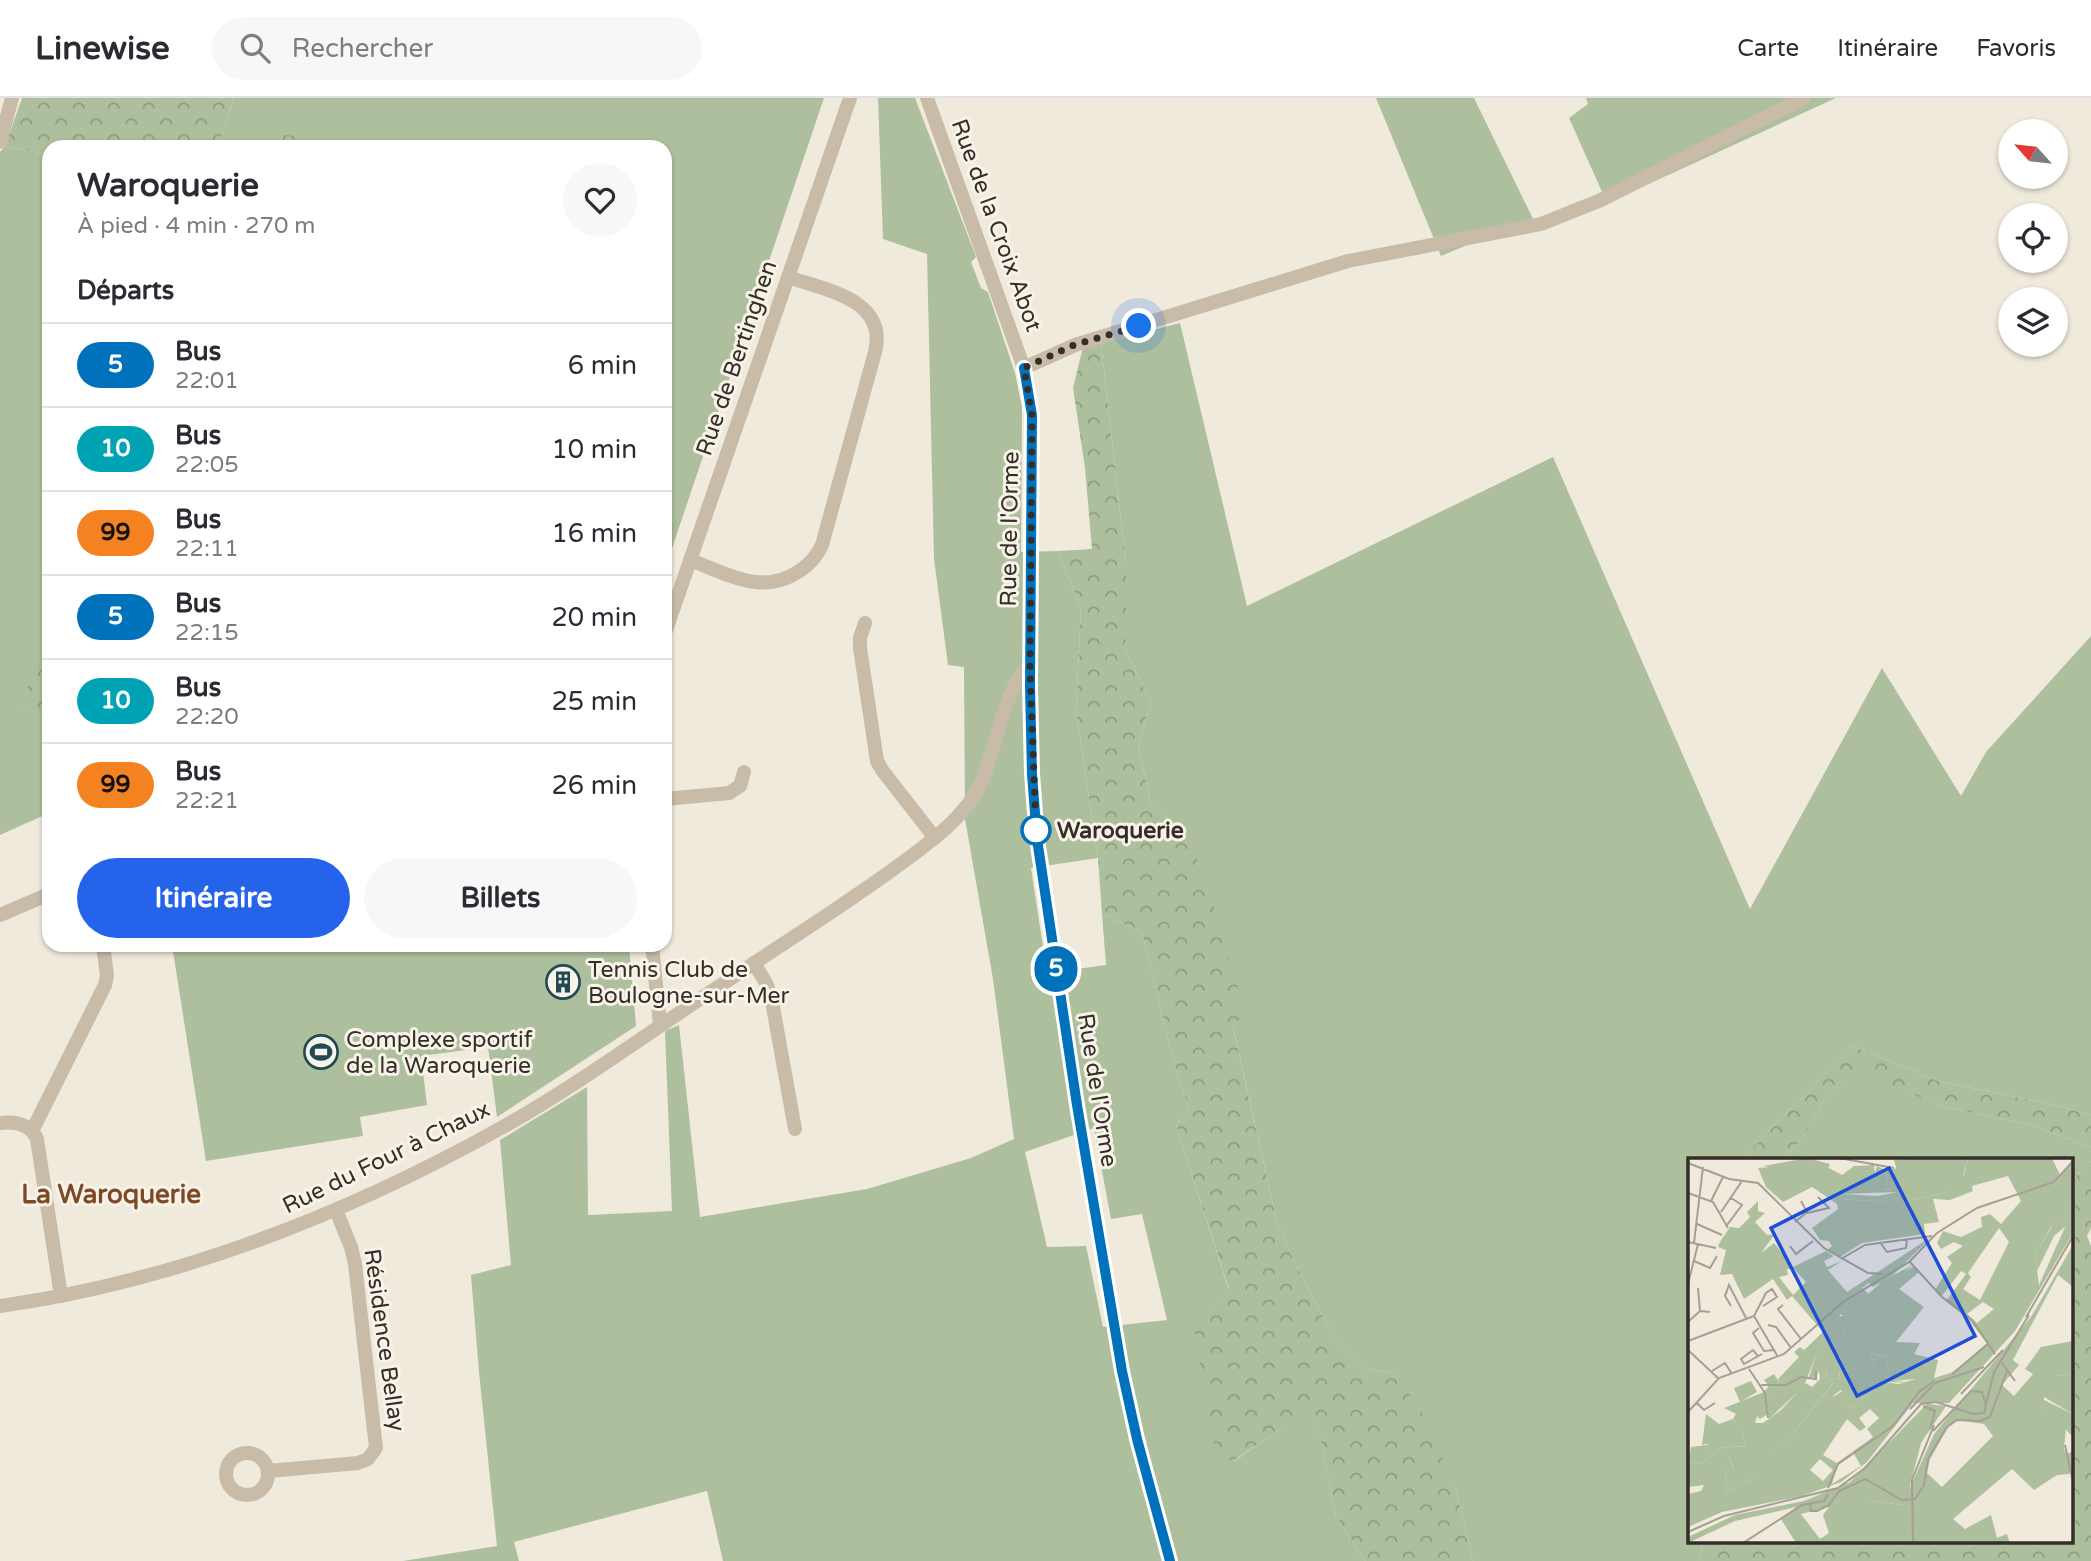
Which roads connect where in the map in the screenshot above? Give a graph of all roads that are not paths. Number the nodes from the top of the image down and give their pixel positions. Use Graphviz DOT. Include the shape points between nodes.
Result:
graph roads {
  1 [pos="12,98"];
  2 [pos="850,98"];
  3 [pos="928,98"];
  4 [pos="1804,98"];
  5 [pos="0,142"];
  6 [pos="788,277"];
  7 [pos="1024,368"];
  8 [pos="690,561"];
  9 [pos="672,613"];
  10 [pos="865,623"];
  11 [pos="1030,668"];
  12 [pos="744,772"];
  13 [pos="672,798"];
  14 [pos="935,838"];
  15 [pos="42,897"];
  16 [pos="0,915"];
  17 [pos="104,952"];
  18 [pos="653,952"];
  19 [pos="754,963"];
  20 [pos="660,1026"];
  21 [pos="0,1122"];
  22 [pos="795,1129"];
  23 [pos="32,1131"];
  24 [pos="336,1210"];
  25 [pos="61,1296"];
  26 [pos="0,1306"];
  27 [pos="268,1471"];
  28 [pos="1170,1561"];
  1 -- 5 [label="street"];
  2 -- 6 [label="street, Rue de Bertinghen"];
  3 -- 7 [label="street, Rue de la Croix Abot"];
  4 -- 7 [label="street" via="1601,200 1541,224 1348,261 1074,345"];
  6 -- 8 [label="street, Rue de Bertinghen"];
  6 -- 8 [label="street" via="855,301 869,313 877,335 822,545 804,568 770,583 752,582"];
  7 -- 11 [label="street, Rue de l'Orme" via="1032,415"];
  8 -- 9 [label="street, Rue de Bertinghen"];
  10 -- 14 [label="street" via="860,648 877,761"];
  11 -- 14 [label="street, Rue du Four à Chaux" via="1019,676 1010,695 977,790"];
  11 -- 28 [label="street, Rue de l'Orme" via="1037,839 1077,1105 1128,1404"];
  12 -- 13 [label="street" via="734,792"];
  14 -- 19 [label="street, Rue du Four à Chaux"];
  15 -- 16 [label="street"];
  17 -- 23 [label="street" via="105,985"];
  18 -- 20 [label="street"];
  19 -- 20 [label="street, Rue du Four à Chaux"];
  19 -- 22 [label="street" via="771,996"];
  20 -- 24 [label="street, Rue du Four à Chaux" via="502,1127"];
  21 -- 23 [label="street" via="15,1122"];
  23 -- 25 [label="street" via="39,1144"];
  24 -- 25 [label="street, Rue du Four à Chaux" via="194,1263"];
  24 -- 27 [label="street, Résidence Bellay" via="355,1264 376,1448 368,1460 358,1463"];
  25 -- 26 [label="street, Rue du Four à Chaux"];
}
